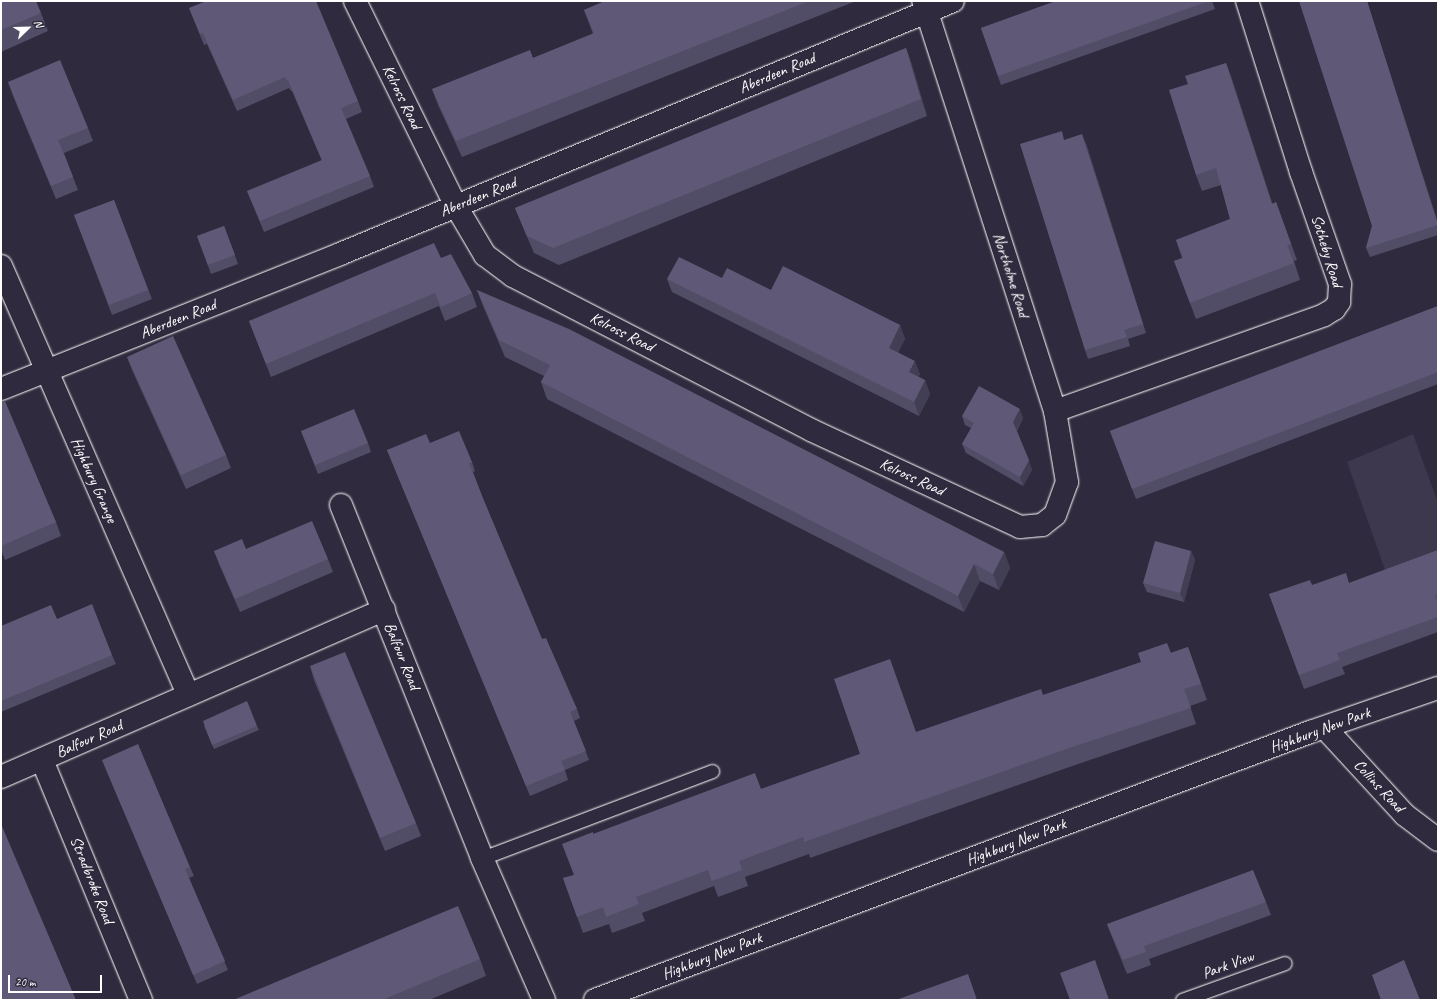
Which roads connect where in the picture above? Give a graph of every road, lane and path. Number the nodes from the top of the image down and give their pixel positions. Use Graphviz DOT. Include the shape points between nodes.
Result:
graph roads {
  1 [pos="355,1"];
  2 [pos="953,1"];
  3 [pos="1247,1"];
  4 [pos="925,6"];
  5 [pos="456,206"];
  6 [pos="1,266"];
  7 [pos="47,371"];
  8 [pos="1,390"];
  9 [pos="1055,412"];
  10 [pos="341,505"];
  11 [pos="1020,527"];
  12 [pos="384,610"];
  13 [pos="1438,688"];
  14 [pos="188,695"];
  15 [pos="1324,728"];
  16 [pos="42,760"];
  17 [pos="712,771"];
  18 [pos="1,776"];
  19 [pos="1438,840"];
  20 [pos="482,858"];
  21 [pos="1285,962"];
  22 [pos="141,1000"];
  23 [pos="544,1000"];
  24 [pos="595,1000"];
  25 [pos="1182,1000"];
  1 -- 5 [label="street, Kelross Road"];
  2 -- 4 [label="street, Aberdeen Road"];
  3 -- 9 [label="street, Sotheby Road" via="1301,172 1340,284 1339,302 1334,309 1324,315"];
  4 -- 5 [label="street, Aberdeen Road"];
  4 -- 9 [label="street, Northolme Road"];
  5 -- 7 [label="street, Aberdeen Road"];
  5 -- 11 [label="street, Kelross Road" via="485,255 513,276 811,430"];
  6 -- 7 [label="street, Highbury Grange"];
  7 -- 8 [label="street, Aberdeen Road"];
  7 -- 14 [label="street, Highbury Grange"];
  9 -- 11 [label="street, Northolme Road" via="1067,482 1055,515 1042,526"];
  10 -- 12 [label="street"];
  12 -- 14 [label="street, Balfour Road"];
  12 -- 20 [label="street, Balfour Road"];
  13 -- 15 [label="street, Highbury New Park"];
  14 -- 16 [label="street, Balfour Road"];
  15 -- 19 [label="street, Collins Road" via="1406,815"];
  15 -- 24 [label="street, Highbury New Park"];
  16 -- 18 [label="street, Balfour Road"];
  16 -- 22 [label="street, Stradbroke Road"];
  17 -- 20 [label="lane"];
  20 -- 23 [label="street, Balfour Road"];
  21 -- 25 [label="lane, Park View"];
}
